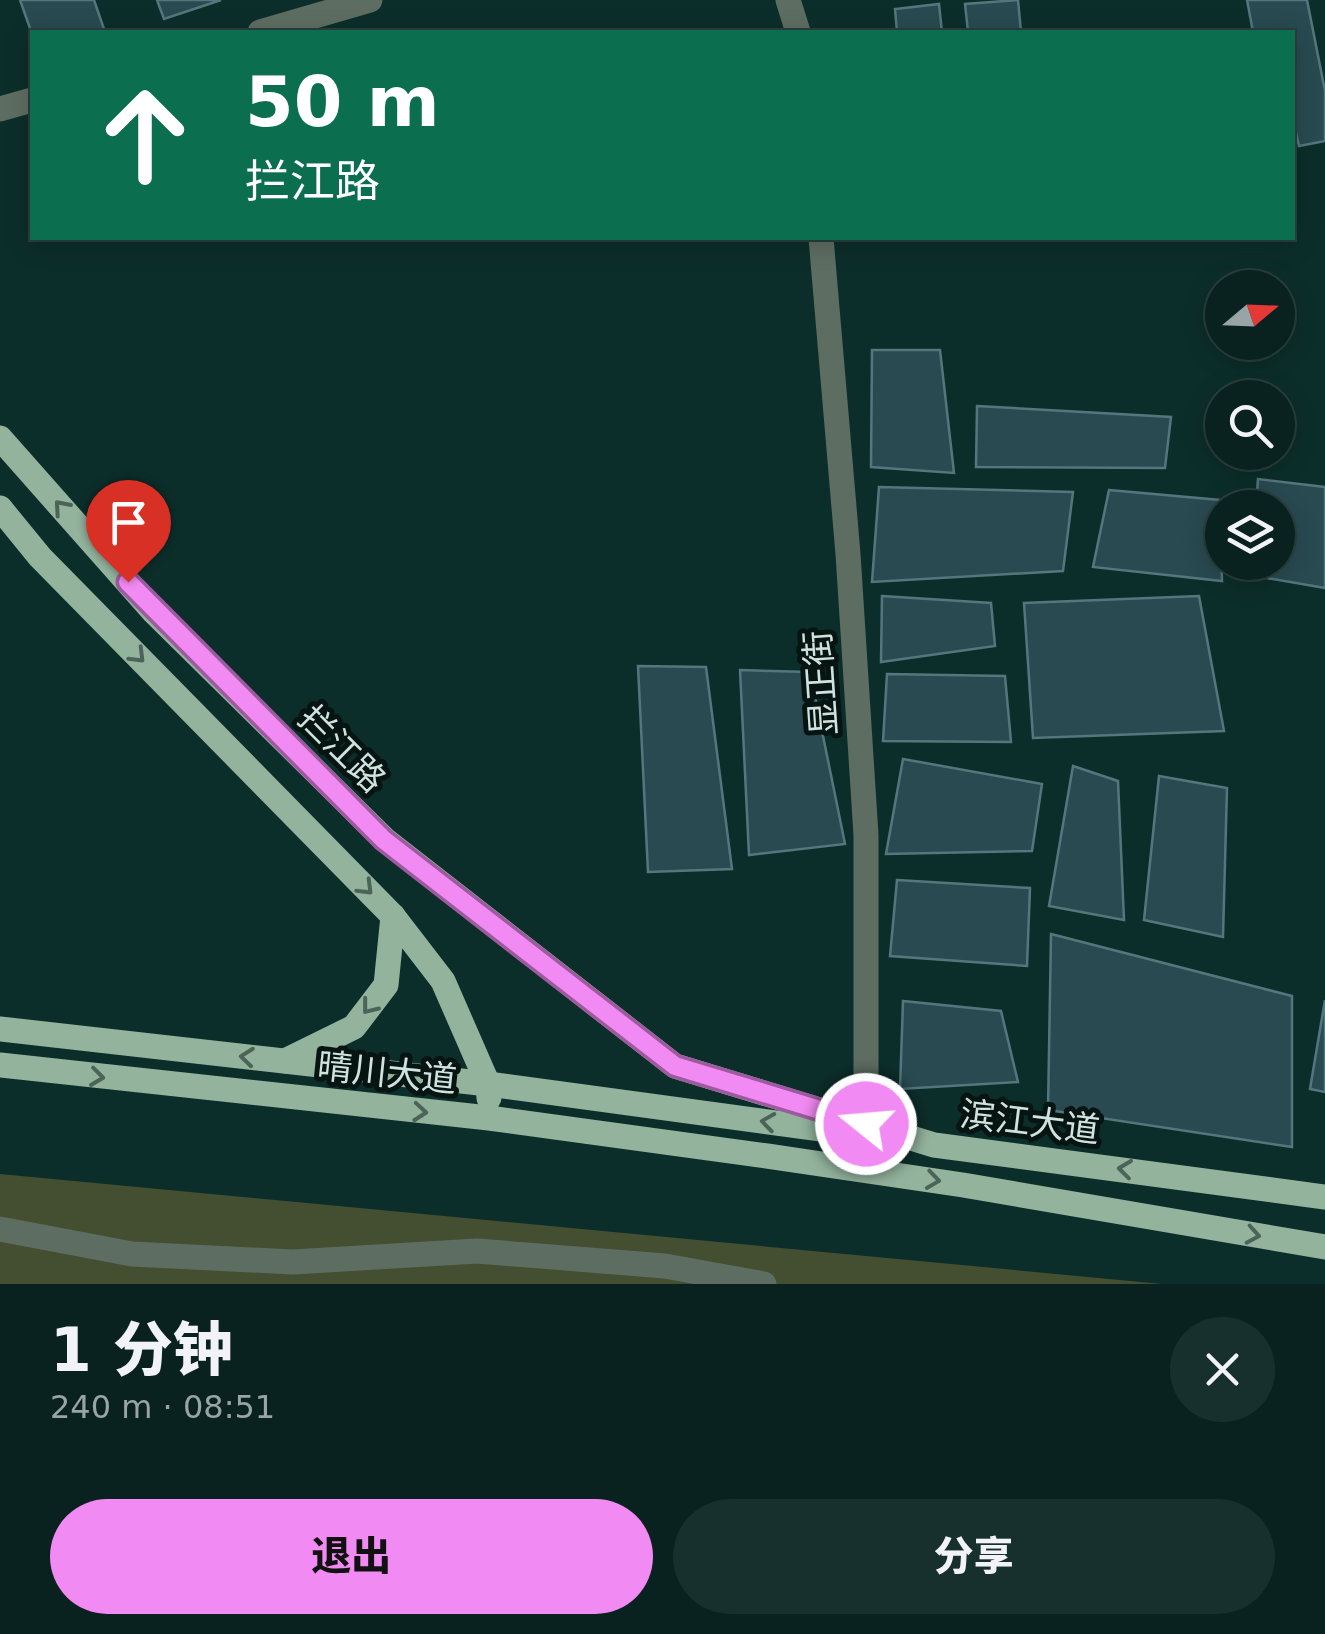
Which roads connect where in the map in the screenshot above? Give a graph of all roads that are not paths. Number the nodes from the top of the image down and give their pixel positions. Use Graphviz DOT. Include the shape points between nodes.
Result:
graph roads {
  1 [pos="370,0"];
  2 [pos="788,0"];
  3 [pos="267,30"];
  4 [pos="797,30"];
  5 [pos="30,101"];
  6 [pos="0,109"];
  7 [pos="822,240"];
  8 [pos="0,438"];
  9 [pos="0,508"];
  10 [pos="393,916"];
  11 [pos="0,1029"];
  12 [pos="285,1061"];
  13 [pos="0,1065"];
  14 [pos="675,1066"];
  15 [pos="488,1084"];
  16 [pos="489,1118"];
  17 [pos="866,1124"];
  18 [pos="934,1145"];
  19 [pos="767,1156"];
  20 [pos="1325,1198"];
  21 [pos="0,1228"];
  22 [pos="1325,1248"];
  23 [pos="764,1284"];
  1 -- 3 [label="street"];
  2 -- 4 [label="street"];
  5 -- 6 [label="street"];
  7 -- 17 [label="street, 显正街" via="866,835"];
  14 -- 8 [label="main road, 拦江路, one-way" via="384,840 153,612"];
  9 -- 10 [label="main road, one-way"];
  10 -- 12 [label="main road, one-way" via="386,985 354,1027"];
  10 -- 15 [label="main road" via="443,981"];
  12 -- 11 [label="main road, 晴川大道, one-way"];
  12 -- 15 [label="main road, 晴川大道"];
  13 -- 16 [label="main road, 晴川大道, one-way"];
  14 -- 17 [label="main road, 滨江大道"];
  15 -- 16 [label="main road"];
  18 -- 15 [label="main road, 晴川大道, one-way"];
  16 -- 19 [label="main road, 晴川大道"];
  17 -- 18 [label="main road, 滨江大道"];
  20 -- 18 [label="main road, 滨江大道, one-way"];
  19 -- 22 [label="main road, 滨江大道, one-way"];
  21 -- 23 [label="street" via="132,1254 293,1262 477,1251 648,1264"];
}
